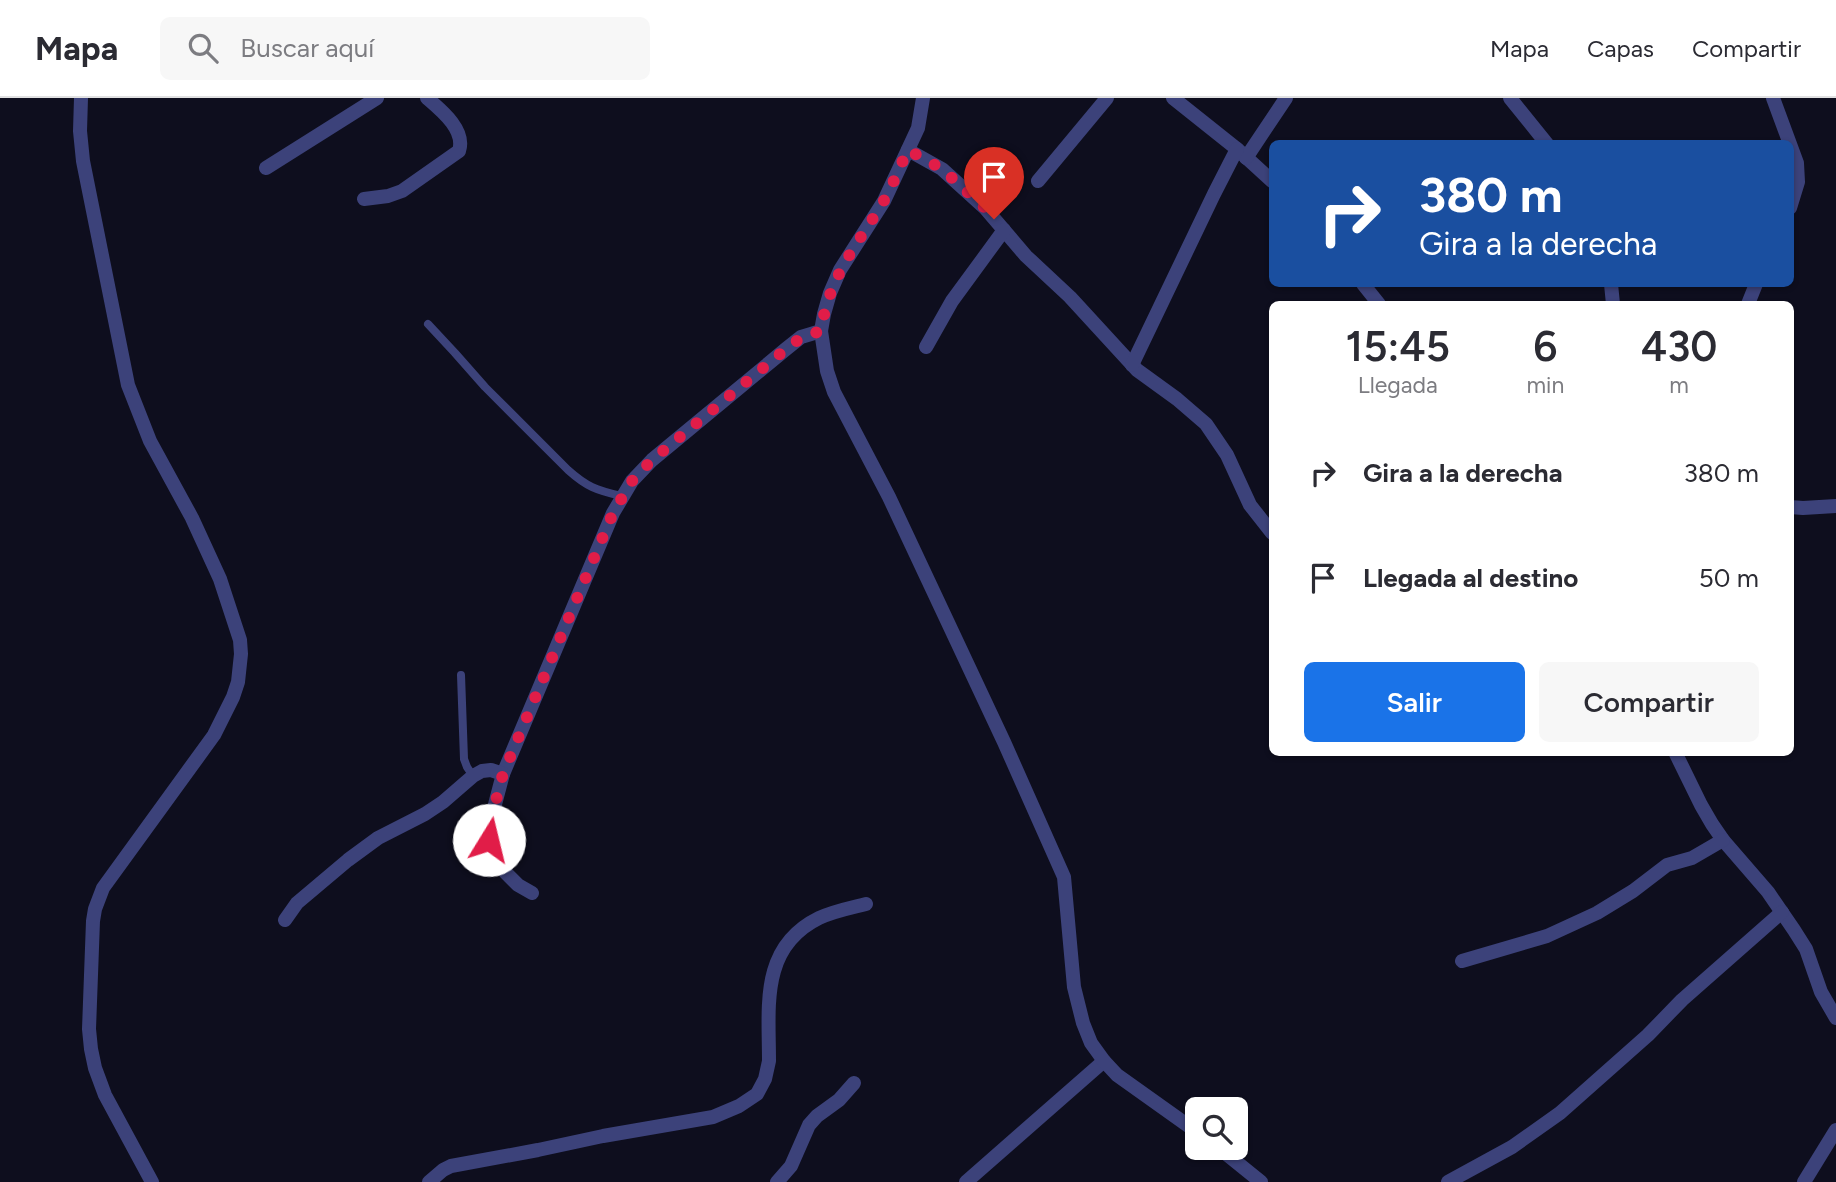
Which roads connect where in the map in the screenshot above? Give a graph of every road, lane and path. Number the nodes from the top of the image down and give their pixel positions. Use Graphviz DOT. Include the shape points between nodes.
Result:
graph roads {
  1 [pos="81,98"];
  2 [pos="377,98"];
  3 [pos="427,98"];
  4 [pos="923,98"];
  5 [pos="1107,98"];
  6 [pos="1173,98"];
  7 [pos="1286,98"];
  8 [pos="1510,98"];
  9 [pos="1773,98"];
  10 [pos="1545,140"];
  11 [pos="1789,140"];
  12 [pos="908,150"];
  13 [pos="1242,154"];
  14 [pos="1794,155"];
  15 [pos="266,168"];
  16 [pos="1269,178"];
  17 [pos="1038,181"];
  18 [pos="1794,195"];
  19 [pos="364,199"];
  20 [pos="1004,230"];
  21 [pos="1365,287"];
  22 [pos="1377,301"];
  23 [pos="428,324"];
  24 [pos="821,331"];
  25 [pos="926,347"];
  26 [pos="1132,365"];
  27 [pos="621,496"];
  28 [pos="1836,506"];
  29 [pos="1794,507"];
  30 [pos="1269,529"];
  31 [pos="461,675"];
  32 [pos="1677,756"];
  33 [pos="503,774"];
  34 [pos="473,776"];
  35 [pos="1723,840"];
  36 [pos="532,893"];
  37 [pos="866,904"];
  38 [pos="1782,912"];
  39 [pos="285,920"];
  40 [pos="1462,961"];
  41 [pos="1836,1018"];
  42 [pos="1104,1060"];
  43 [pos="854,1083"];
  44 [pos="1185,1123"];
  45 [pos="1836,1130"];
  46 [pos="1234,1160"];
  47 [pos="152,1182"];
  48 [pos="429,1182"];
  49 [pos="777,1182"];
  50 [pos="967,1182"];
  51 [pos="1261,1182"];
  52 [pos="1448,1182"];
  53 [pos="1804,1182"];
  1 -- 47 [label="street" via="83,161 128,385 150,441 220,579 241,654 233,697 214,735 103,888 95,909 89,1029 95,1068"];
  2 -- 15 [label="street"];
  3 -- 19 [label="street" via="455,127 461,142 458,151 402,191"];
  4 -- 12 [label="street" via="918,128"];
  5 -- 17 [label="street"];
  6 -- 13 [label="street"];
  7 -- 13 [label="street"];
  8 -- 10 [label="street"];
  9 -- 11 [label="street"];
  12 -- 20 [label="street" via="942,169"];
  12 -- 24 [label="street" via="884,201 840,270"];
  13 -- 16 [label="street"];
  13 -- 26 [label="street" via="1214,194"];
  14 -- 18 [label="street" via="1798,182"];
  20 -- 25 [label="street" via="951,301"];
  20 -- 26 [label="street"];
  21 -- 22 [label="street"];
  23 -- 27 [label="lane" via="568,470 597,491"];
  24 -- 27 [label="street" via="802,337 748,380 652,460"];
  24 -- 42 [label="street" via="834,392 889,497 1064,877 1074,987 1091,1043"];
  26 -- 30 [label="street" via="1206,424 1227,455 1250,505"];
  27 -- 33 [label="street"];
  28 -- 29 [label="street"];
  31 -- 34 [label="lane" via="464,759"];
  32 -- 35 [label="street"];
  33 -- 34 [label="street" via="491,770"];
  33 -- 36 [label="street" via="489,840 505,872"];
  34 -- 39 [label="street" via="443,802 348,860 297,903"];
  35 -- 38 [label="street"];
  35 -- 40 [label="street" via="1692,858 1667,865 1597,913 1547,936"];
  37 -- 48 [label="street" via="808,924 782,952 769,993 768,1070 757,1094 739,1106 713,1117 451,1166"];
  38 -- 41 [label="street" via="1806,949"];
  38 -- 52 [label="street" via="1560,1113 1512,1147"];
  42 -- 44 [label="street" via="1117,1075"];
  42 -- 50 [label="street"];
  43 -- 49 [label="street" via="809,1125 792,1166"];
  45 -- 53 [label="street"];
  46 -- 51 [label="street"];
}
